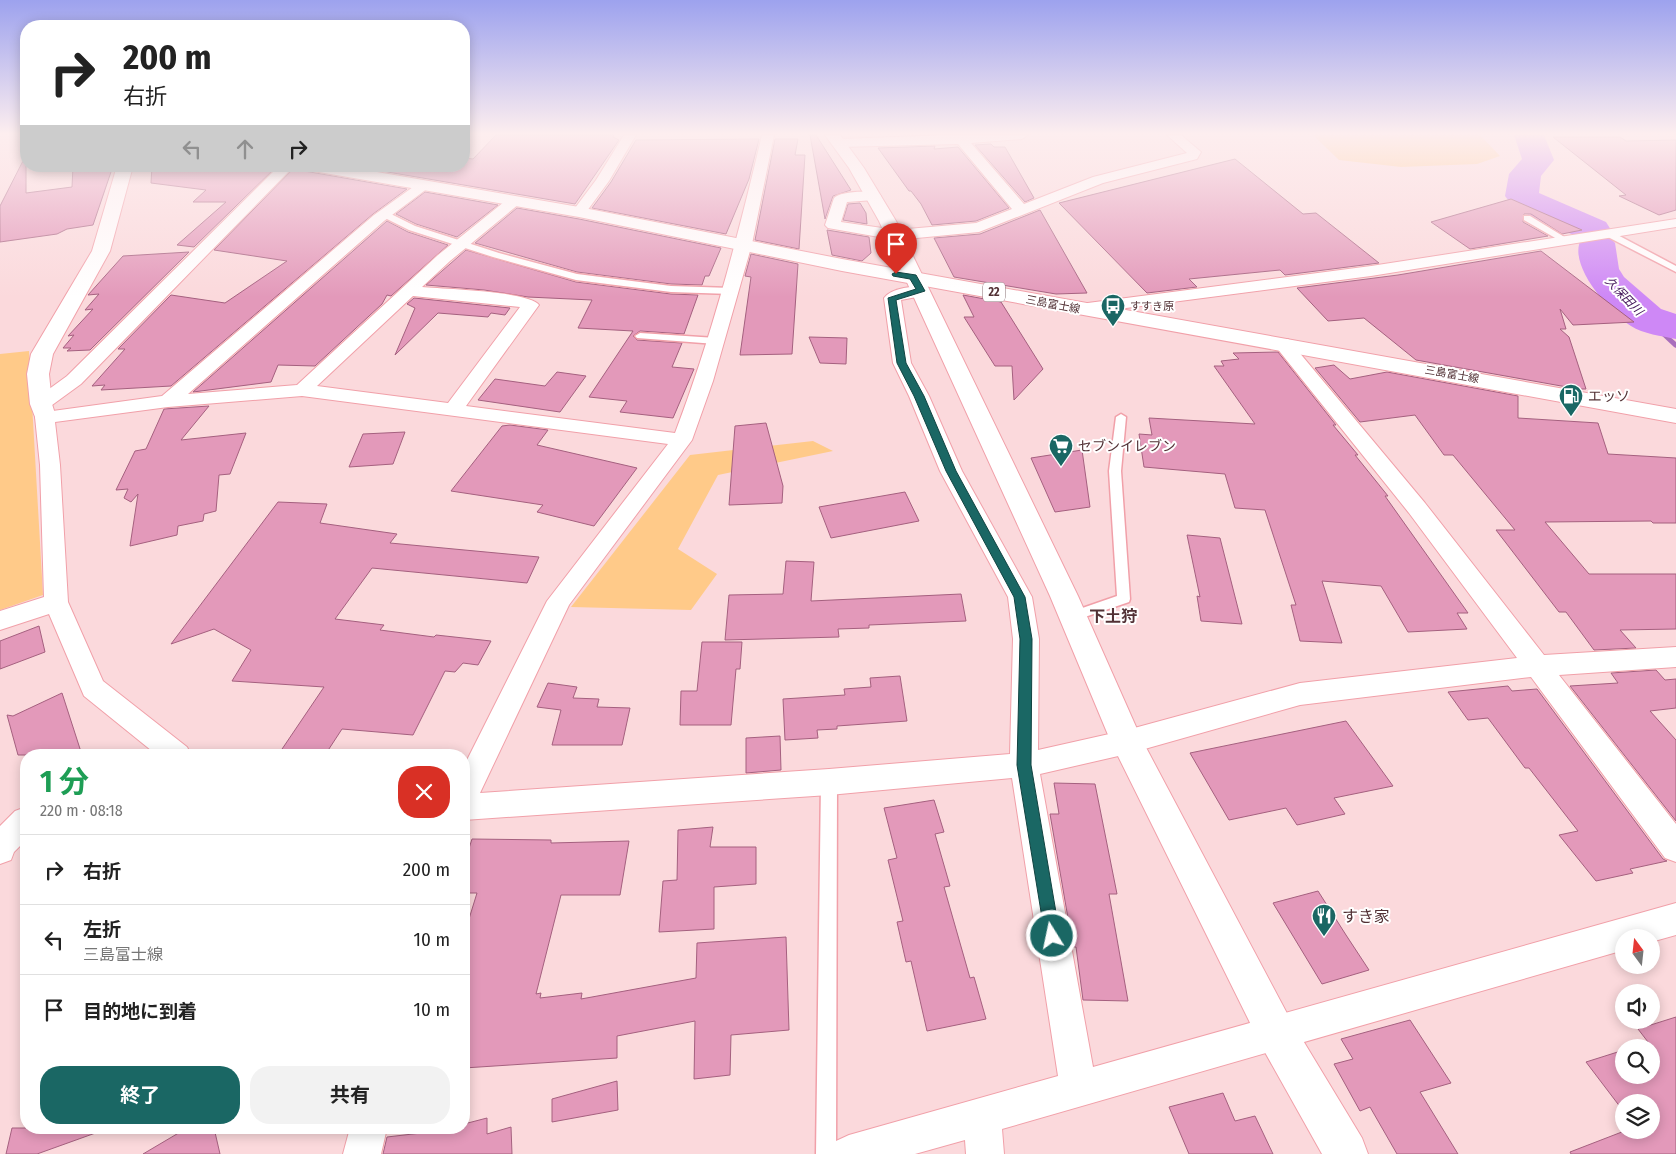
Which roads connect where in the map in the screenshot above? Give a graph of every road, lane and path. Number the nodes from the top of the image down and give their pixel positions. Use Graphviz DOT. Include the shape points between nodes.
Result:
graph roads {
  1 [pos="118,189"];
  2 [pos="264,189"];
  3 [pos="420,189"];
  4 [pos="446,189"];
  5 [pos="596,189"];
  6 [pos="756,189"];
  7 [pos="869,189"];
  8 [pos="1004,189"];
  9 [pos="1076,189"];
  10 [pos="874,196"];
  11 [pos="514,201"];
  12 [pos="1022,210"];
  13 [pos="579,212"];
  14 [pos="384,214"];
  15 [pos="1527,218"];
  16 [pos="1676,223"];
  17 [pos="1610,234"];
  18 [pos="896,235"];
  19 [pos="1567,241"];
  20 [pos="462,243"];
  21 [pos="744,244"];
  22 [pos="1676,269"];
  23 [pos="917,284"];
  24 [pos="409,290"];
  25 [pos="730,291"];
  26 [pos="1080,309"];
  27 [pos="640,336"];
  28 [pos="716,341"];
  29 [pos="1282,343"];
  30 [pos="302,390"];
  31 [pos="168,401"];
  32 [pos="454,408"];
  33 [pos="43,410"];
  34 [pos="1676,416"];
  35 [pos="1121,417"];
  36 [pos="682,440"];
  37 [pos="56,602"];
  38 [pos="1073,616"];
  39 [pos="0,620"];
  40 [pos="1676,657"];
  41 [pos="1536,666"];
  42 [pos="1127,742"];
  43 [pos="169,749"];
  44 [pos="1024,765"];
  45 [pos="829,782"];
  46 [pos="470,783"];
  47 [pos="470,807"];
  48 [pos="20,826"];
  49 [pos="1,845"];
  50 [pos="1676,848"];
  51 [pos="1676,919"];
  52 [pos="1276,1033"];
  53 [pos="1078,1087"];
  54 [pos="982,1115"];
  55 [pos="367,1134"];
  56 [pos="362,1154"];
  57 [pos="826,1154"];
  58 [pos="848,1154"];
  59 [pos="985,1154"];
  60 [pos="1346,1154"];
  1 -- 33 [label="street" via="101,252 42,354 38,374"];
  2 -- 33 [label="street"];
  3 -- 14 [label="street"];
  4 -- 11 [label="street, 三島富士線 / 22"];
  5 -- 13 [label="street"];
  6 -- 21 [label="street"];
  7 -- 10 [label="street"];
  8 -- 12 [label="street"];
  9 -- 12 [label="street"];
  10 -- 18 [label="street"];
  10 -- 18 [label="street" via="841,198 833,225"];
  11 -- 13 [label="street, 三島富士線 / 22"];
  11 -- 20 [label="street"];
  12 -- 18 [label="street" via="979,227"];
  13 -- 21 [label="street, 三島富士線 / 22"];
  14 -- 20 [label="lane" via="412,228"];
  14 -- 31 [label="street"];
  15 -- 19 [label="lane"];
  16 -- 17 [label="street"];
  17 -- 19 [label="street"];
  17 -- 22 [label="lane"];
  18 -- 23 [label="street"];
  19 -- 26 [label="street" via="1371,271"];
  20 -- 24 [label="street"];
  20 -- 25 [label="lane" via="496,256 576,277 671,289"];
  21 -- 23 [label="street, 三島富士線 / 22"];
  21 -- 25 [label="street"];
  23 -- 26 [label="street, 三島富士線 / 22"];
  23 -- 38 [label="street"];
  23 -- 44 [label="street" via="892,298 902,363 951,471 1020,597 1026,639"];
  24 -- 30 [label="street"];
  24 -- 32 [label="street" via="515,300 530,305"];
  25 -- 28 [label="street"];
  26 -- 29 [label="street, 三島富士線 / 22"];
  27 -- 28 [label="lane"];
  28 -- 36 [label="street"];
  29 -- 34 [label="street, 三島富士線 / 22"];
  29 -- 41 [label="street" via="1417,508"];
  30 -- 31 [label="street"];
  30 -- 32 [label="street"];
  31 -- 33 [label="street"];
  32 -- 36 [label="street"];
  33 -- 37 [label="street" via="50,465"];
  35 -- 38 [label="lane" via="1115,471 1124,599"];
  36 -- 46 [label="street" via="559,601"];
  37 -- 39 [label="street"];
  37 -- 43 [label="street" via="93,688"];
  38 -- 42 [label="street"];
  40 -- 41 [label="street"];
  41 -- 42 [label="street" via="1300,694"];
  41 -- 50 [label="street"];
  42 -- 44 [label="street"];
  42 -- 52 [label="street"];
  44 -- 45 [label="street"];
  44 -- 53 [label="street"];
  45 -- 47 [label="street"];
  45 -- 57 [label="lane"];
  48 -- 49 [label="street"];
  51 -- 52 [label="street"];
  52 -- 53 [label="street"];
  52 -- 60 [label="street"];
  53 -- 54 [label="street"];
  54 -- 58 [label="street"];
  54 -- 59 [label="street"];
  55 -- 56 [label="street"];
}
